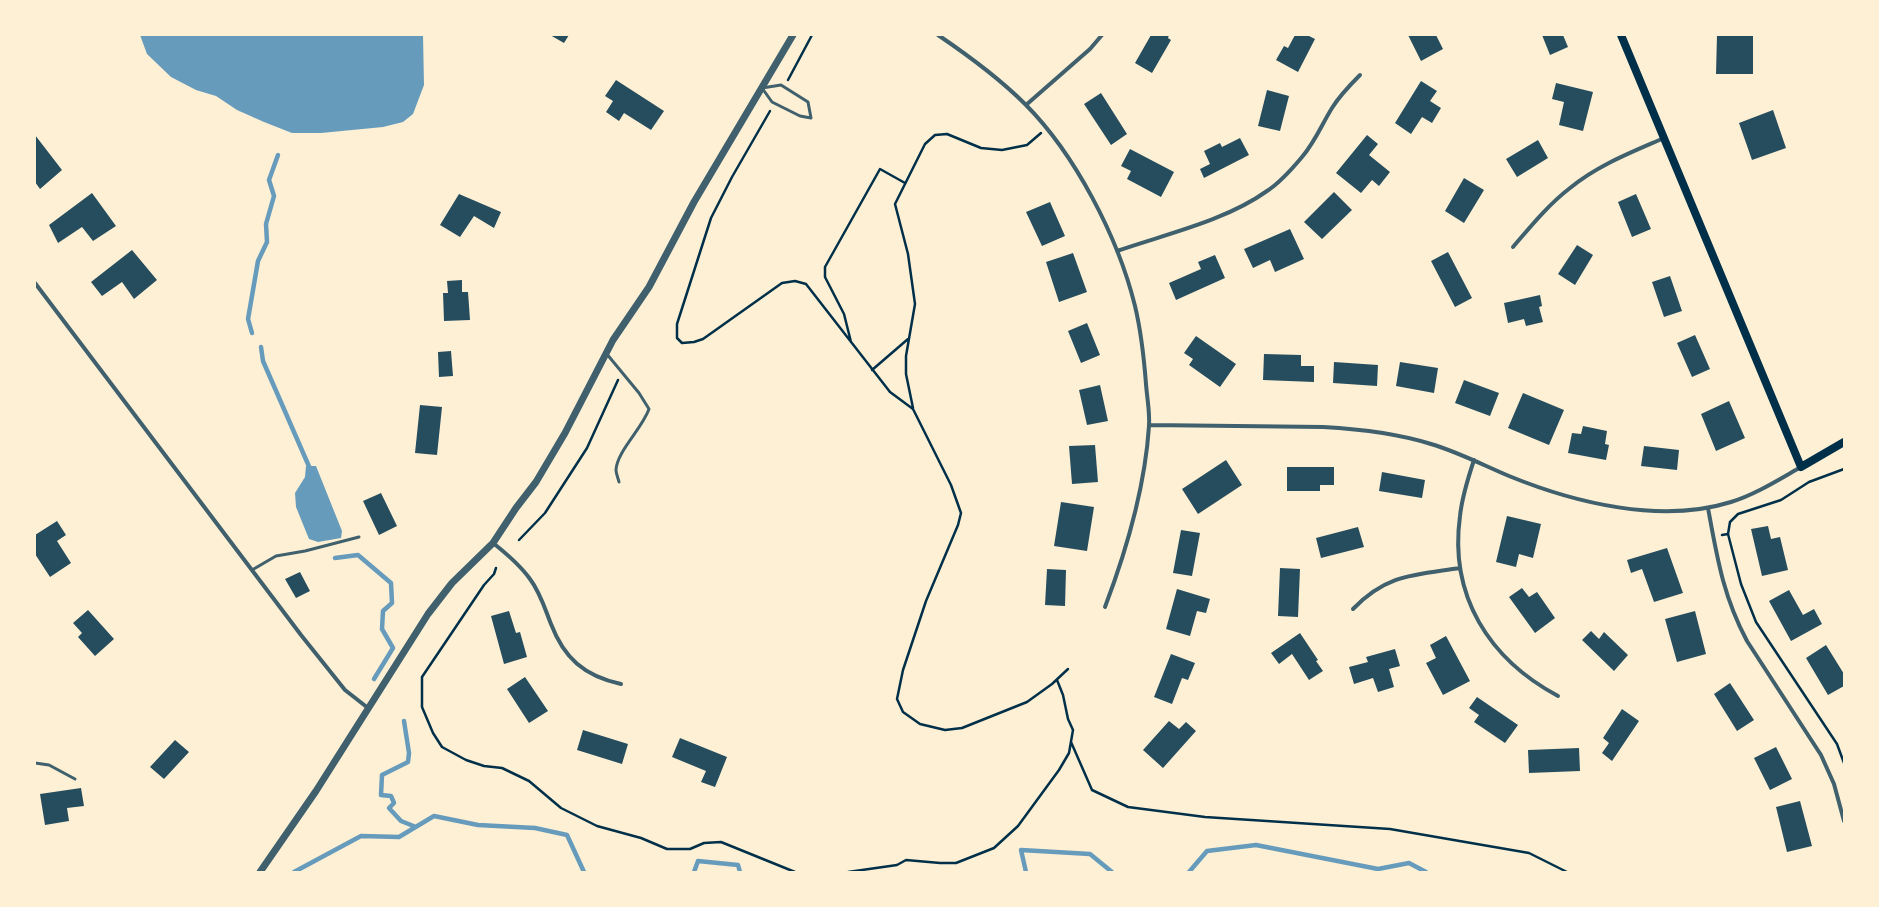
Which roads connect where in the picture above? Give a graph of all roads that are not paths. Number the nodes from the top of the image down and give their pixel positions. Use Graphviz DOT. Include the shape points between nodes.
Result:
graph roads {
  1 [pos="793,35"];
  2 [pos="938,35"];
  3 [pos="1102,35"];
  4 [pos="1621,35"];
  5 [pos="1360,75"];
  6 [pos="762,88"];
  7 [pos="1026,105"];
  8 [pos="1664,138"];
  9 [pos="1513,247"];
  10 [pos="1117,251"];
  11 [pos="35,283"];
  12 [pos="606,353"];
  13 [pos="1149,425"];
  14 [pos="1844,442"];
  15 [pos="1474,460"];
  16 [pos="1801,467"];
  17 [pos="619,482"];
  18 [pos="1708,508"];
  19 [pos="359,537"];
  20 [pos="493,543"];
  21 [pos="1460,568"];
  22 [pos="252,570"];
  23 [pos="1105,606"];
  24 [pos="1352,609"];
  25 [pos="621,684"];
  26 [pos="1558,696"];
  27 [pos="368,708"];
  28 [pos="35,763"];
  29 [pos="75,779"];
  30 [pos="1844,822"];
  31 [pos="260,872"];
  1 -- 6 [label="street"];
  2 -- 7 [label="street" via="969,56"];
  3 -- 7 [label="street" via="1090,49"];
  4 -- 8 [label="main road"];
  5 -- 10 [label="street" via="1332,108 1304,156 1268,191 1220,217"];
  6 -- 6 [label="lane" via="781,85 808,102 811,118 800,116 775,103"];
  6 -- 12 [label="street" via="694,202 649,287"];
  7 -- 10 [label="street" via="1071,162 1096,206"];
  8 -- 9 [label="street" via="1594,171 1571,187 1550,204"];
  8 -- 16 [label="main road"];
  10 -- 13 [label="street" via="1135,306 1143,356"];
  11 -- 22 [label="street"];
  12 -- 17 [label="lane" via="649,409 646,418 619,459 616,471"];
  12 -- 20 [label="street" via="550,459"];
  13 -- 15 [label="street" via="1349,428 1430,444"];
  13 -- 23 [label="street" via="1141,483 1121,565"];
  14 -- 16 [label="main road"];
  15 -- 18 [label="street" via="1536,486 1618,507 1654,512 1683,512"];
  15 -- 21 [label="street" via="1460,516"];
  16 -- 18 [label="street" via="1756,493"];
  18 -- 30 [label="street" via="1727,597 1736,621 1746,641 1822,755 1834,784"];
  19 -- 22 [label="lane" via="276,556"];
  20 -- 25 [label="street" via="516,562 531,580 552,626 576,665 590,675"];
  20 -- 27 [label="street" via="452,583 428,614"];
  21 -- 24 [label="street" via="1397,578 1370,592"];
  21 -- 26 [label="street" via="1468,598 1485,634 1498,652 1537,685"];
  22 -- 27 [label="street" via="345,690"];
  27 -- 31 [label="street" via="316,792"];
  28 -- 29 [label="lane" via="49,764"];
}
